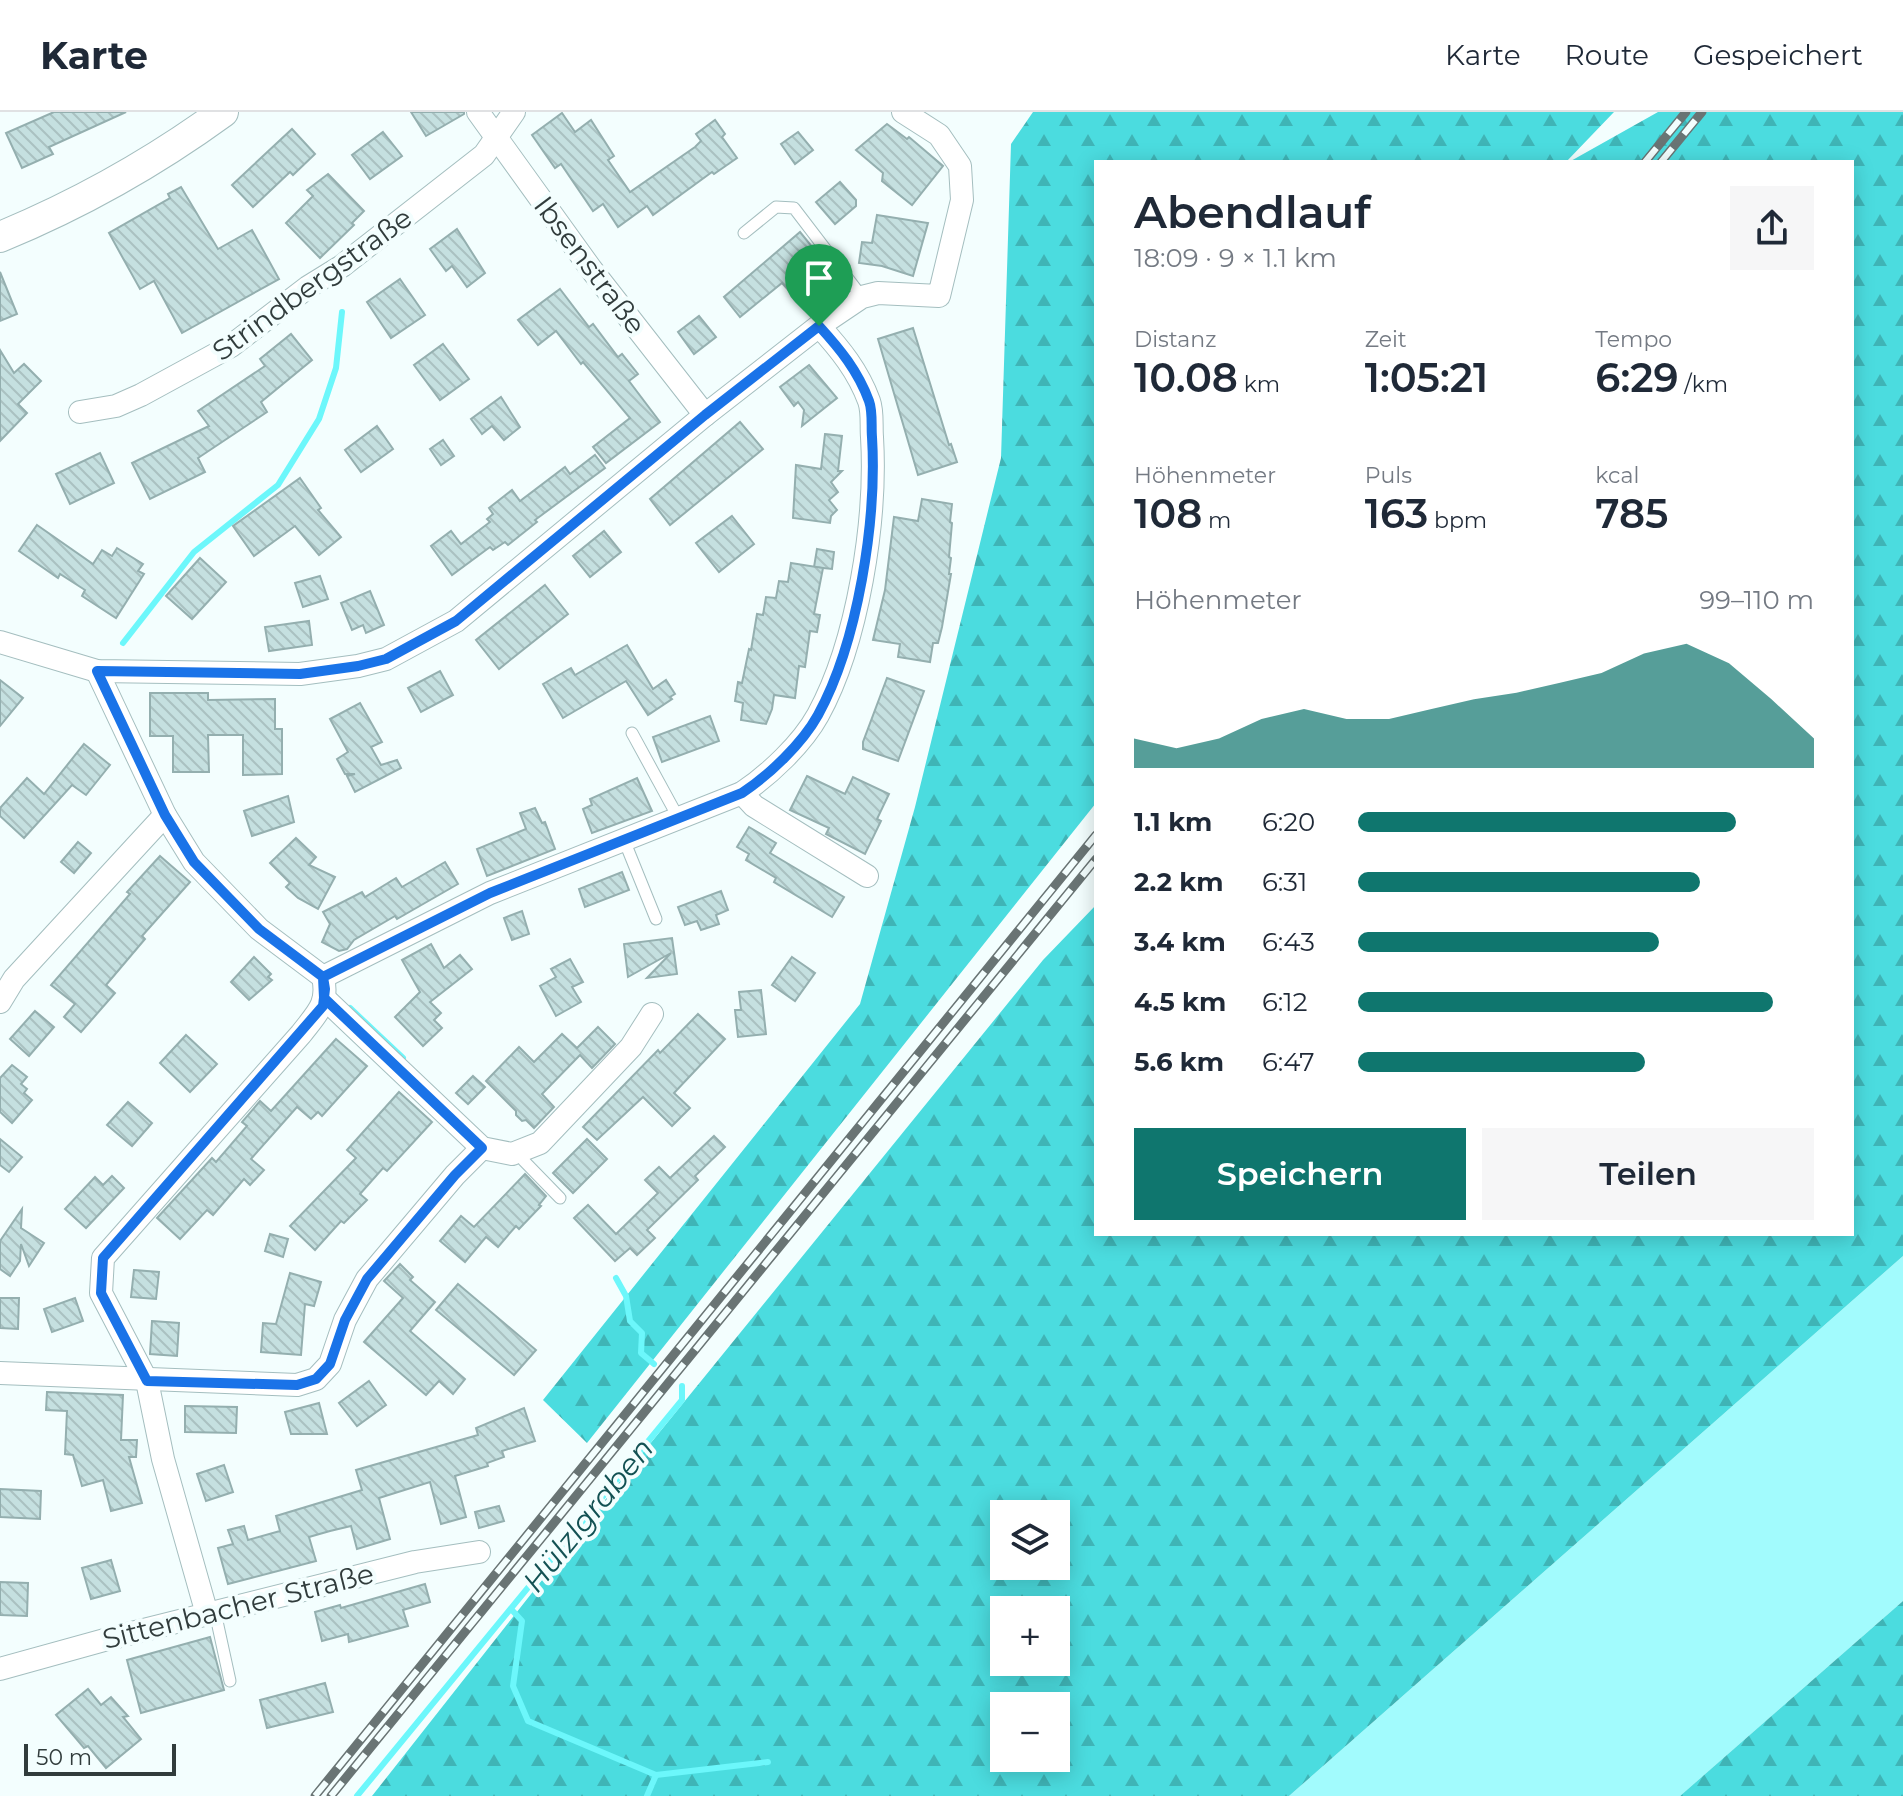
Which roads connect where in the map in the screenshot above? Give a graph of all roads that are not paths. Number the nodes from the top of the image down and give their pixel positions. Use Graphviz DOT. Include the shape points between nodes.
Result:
graph roads {
  1 [pos="223,112"];
  2 [pos="478,112"];
  3 [pos="514,112"];
  4 [pos="903,112"];
  5 [pos="497,137"];
  6 [pos="744,233"];
  7 [pos="0,237"];
  8 [pos="862,297"];
  9 [pos="819,326"];
  10 [pos="80,412"];
  11 [pos="705,415"];
  12 [pos="0,642"];
  13 [pos="97,671"];
  14 [pos="632,733"];
  15 [pos="742,793"];
  16 [pos="165,815"];
  17 [pos="679,819"];
  18 [pos="624,840"];
  19 [pos="867,876"];
  20 [pos="656,919"];
  21 [pos="324,987"];
  22 [pos="0,1002"];
  23 [pos="652,1014"];
  24 [pos="482,1148"];
  25 [pos="519,1151"];
  26 [pos="560,1198"];
  27 [pos="0,1373"];
  28 [pos="147,1381"];
  29 [pos="479,1552"];
  30 [pos="211,1613"];
  31 [pos="0,1669"];
  32 [pos="230,1681"];
  1 -- 7 [label="main road" via="127,176"];
  2 -- 5 [label="street, Ibsenstraße"];
  3 -- 5 [label="street, Strindbergstraße"];
  4 -- 8 [label="street" via="939,135 960,166 962,200 939,296"];
  5 -- 10 [label="street, Strindbergstraße" via="484,155 231,346 116,406"];
  5 -- 11 [label="street, Ibsenstraße"];
  6 -- 8 [label="lane" via="776,207 794,208"];
  8 -- 9 [label="street"];
  9 -- 11 [label="street"];
  9 -- 15 [label="street" via="847,357 870,404 874,466 860,586 846,649 817,717 771,774"];
  11 -- 13 [label="street" via="456,621 386,659 300,674"];
  12 -- 13 [label="street"];
  13 -- 16 [label="street"];
  14 -- 17 [label="lane"];
  15 -- 17 [label="street"];
  15 -- 19 [label="street" via="754,806"];
  16 -- 21 [label="street" via="194,862"];
  16 -- 22 [label="street" via="14,979"];
  17 -- 18 [label="street"];
  18 -- 20 [label="lane"];
  18 -- 21 [label="street" via="490,893"];
  21 -- 24 [label="street"];
  21 -- 28 [label="street" via="323,1006 301,1034 103,1258 101,1293"];
  23 -- 25 [label="street" via="631,1047 540,1143"];
  24 -- 25 [label="street"];
  24 -- 28 [label="street" via="367,1279 330,1364 316,1379 297,1385"];
  25 -- 26 [label="lane"];
  27 -- 28 [label="street"];
  28 -- 30 [label="street" via="163,1459"];
  29 -- 30 [label="street, Sittenbacher Straße" via="415,1562"];
  30 -- 31 [label="street, Sittenbacher Straße"];
  30 -- 32 [label="lane"];
}
